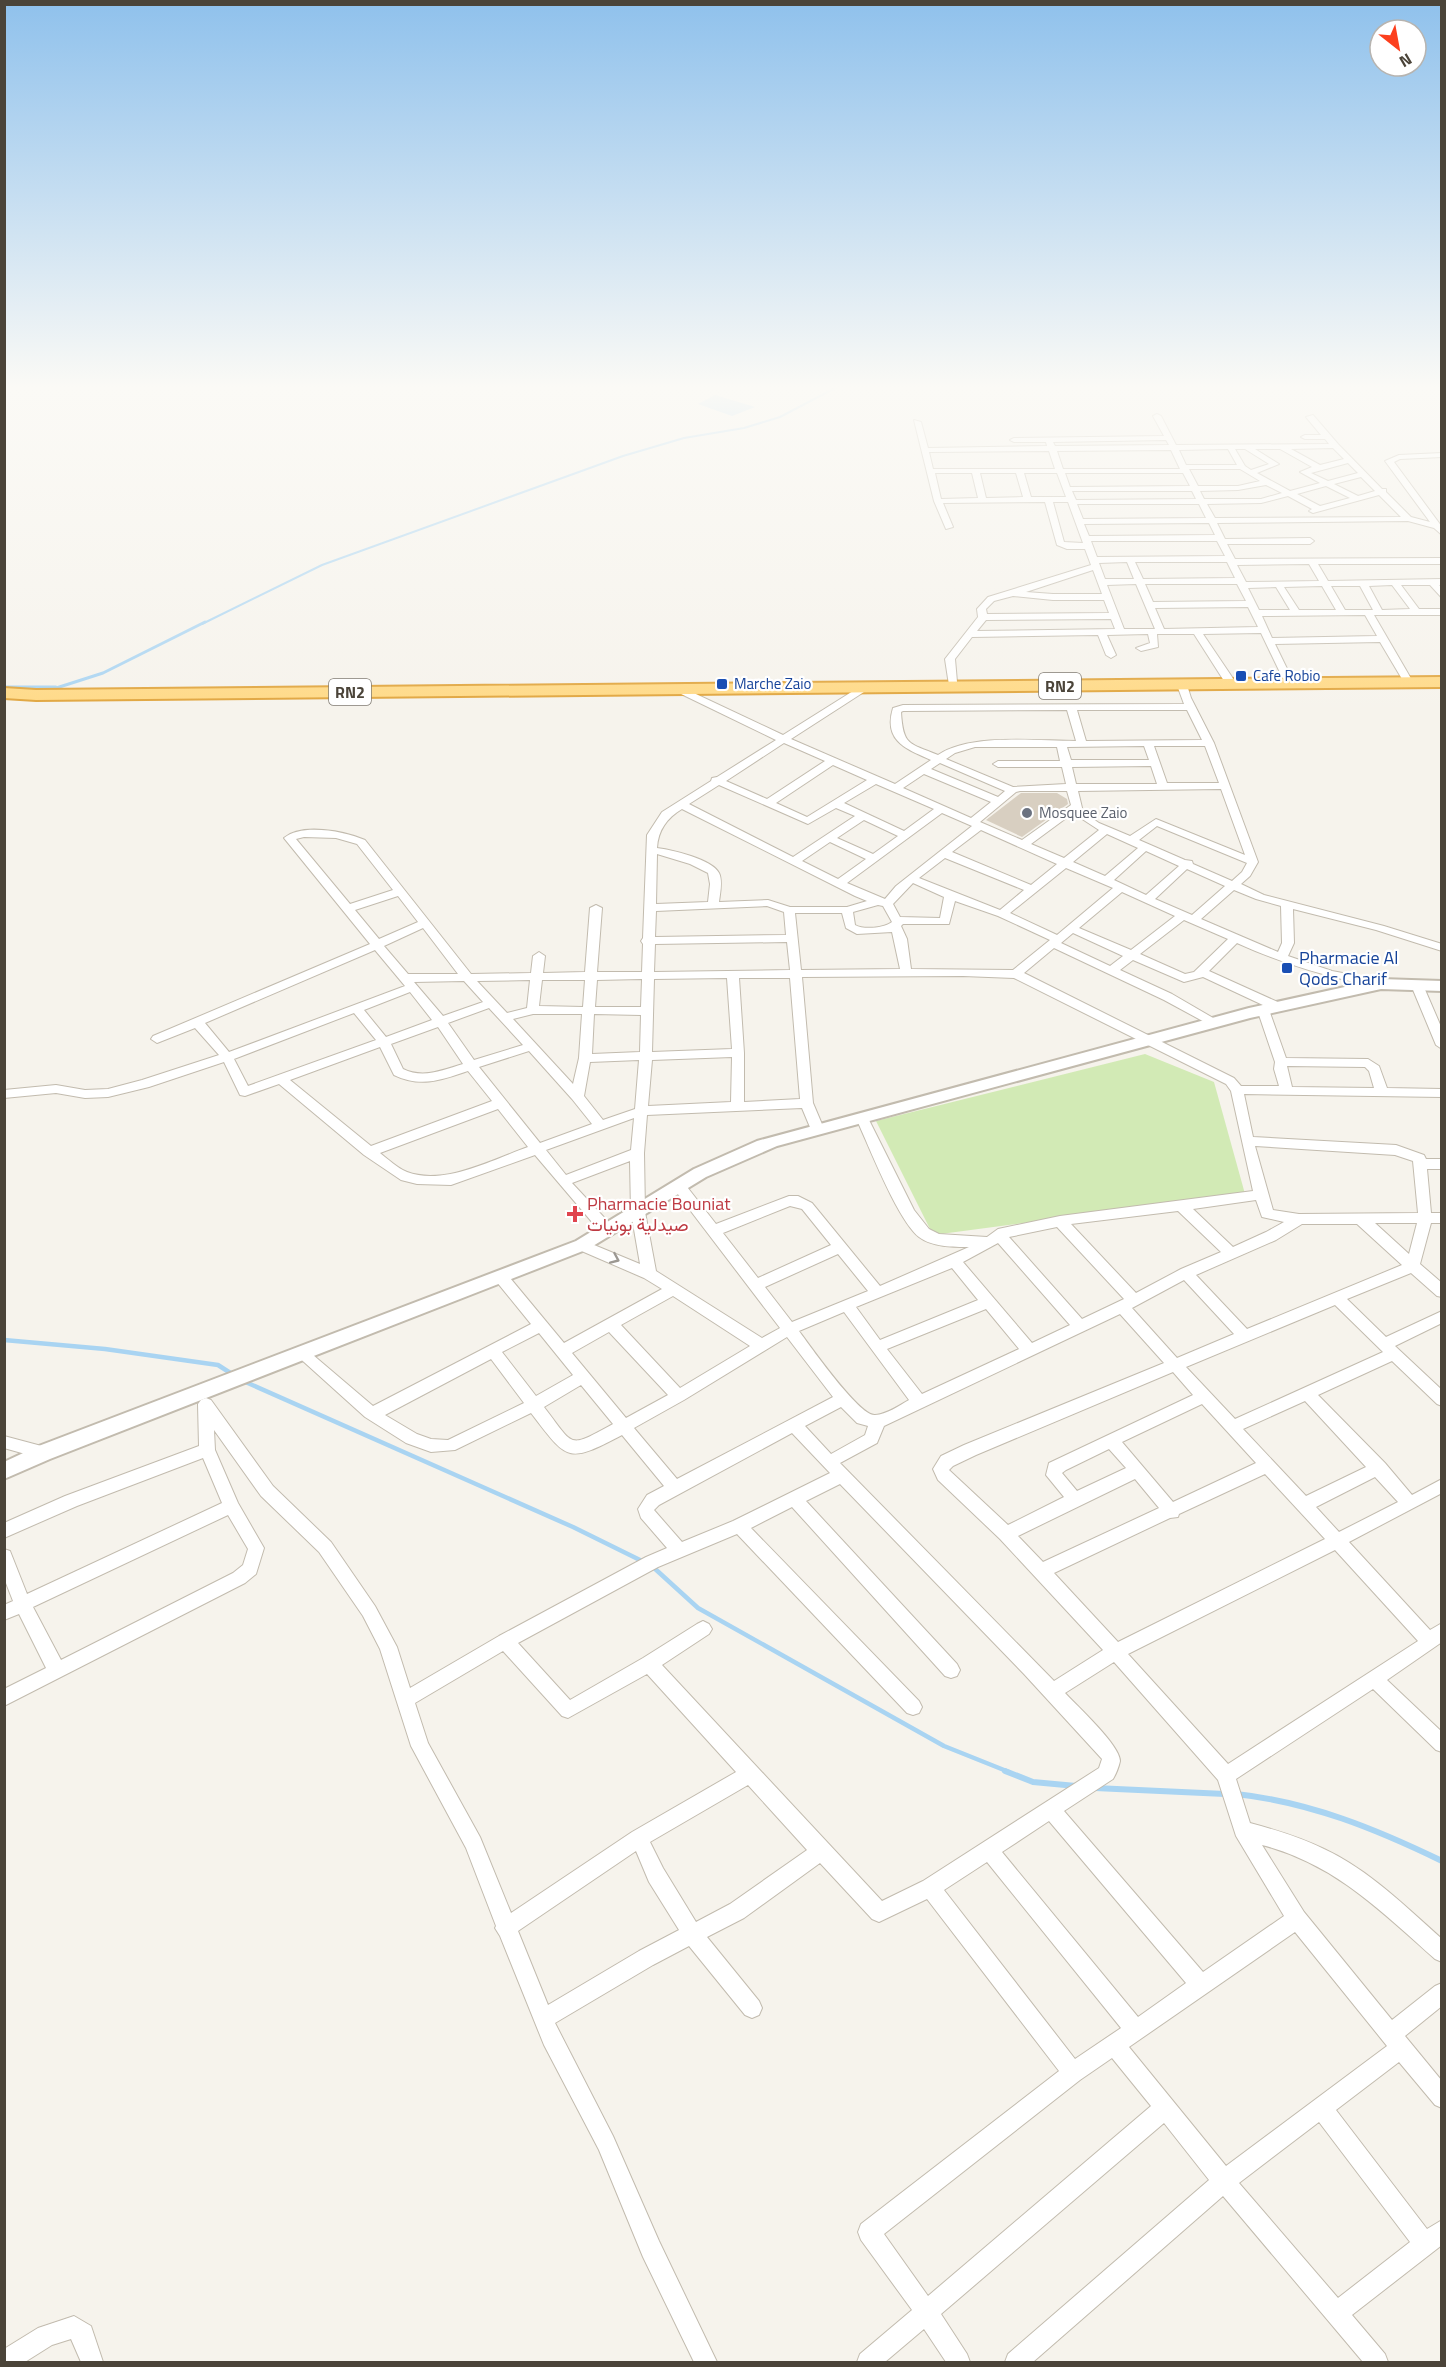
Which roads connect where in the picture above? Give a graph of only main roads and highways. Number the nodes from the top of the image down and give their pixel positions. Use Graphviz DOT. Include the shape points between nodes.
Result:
graph roads {
  1 [pos="1442,682"];
  2 [pos="10,695"];
  1 -- 2 [label="highway, RN2"];
}
